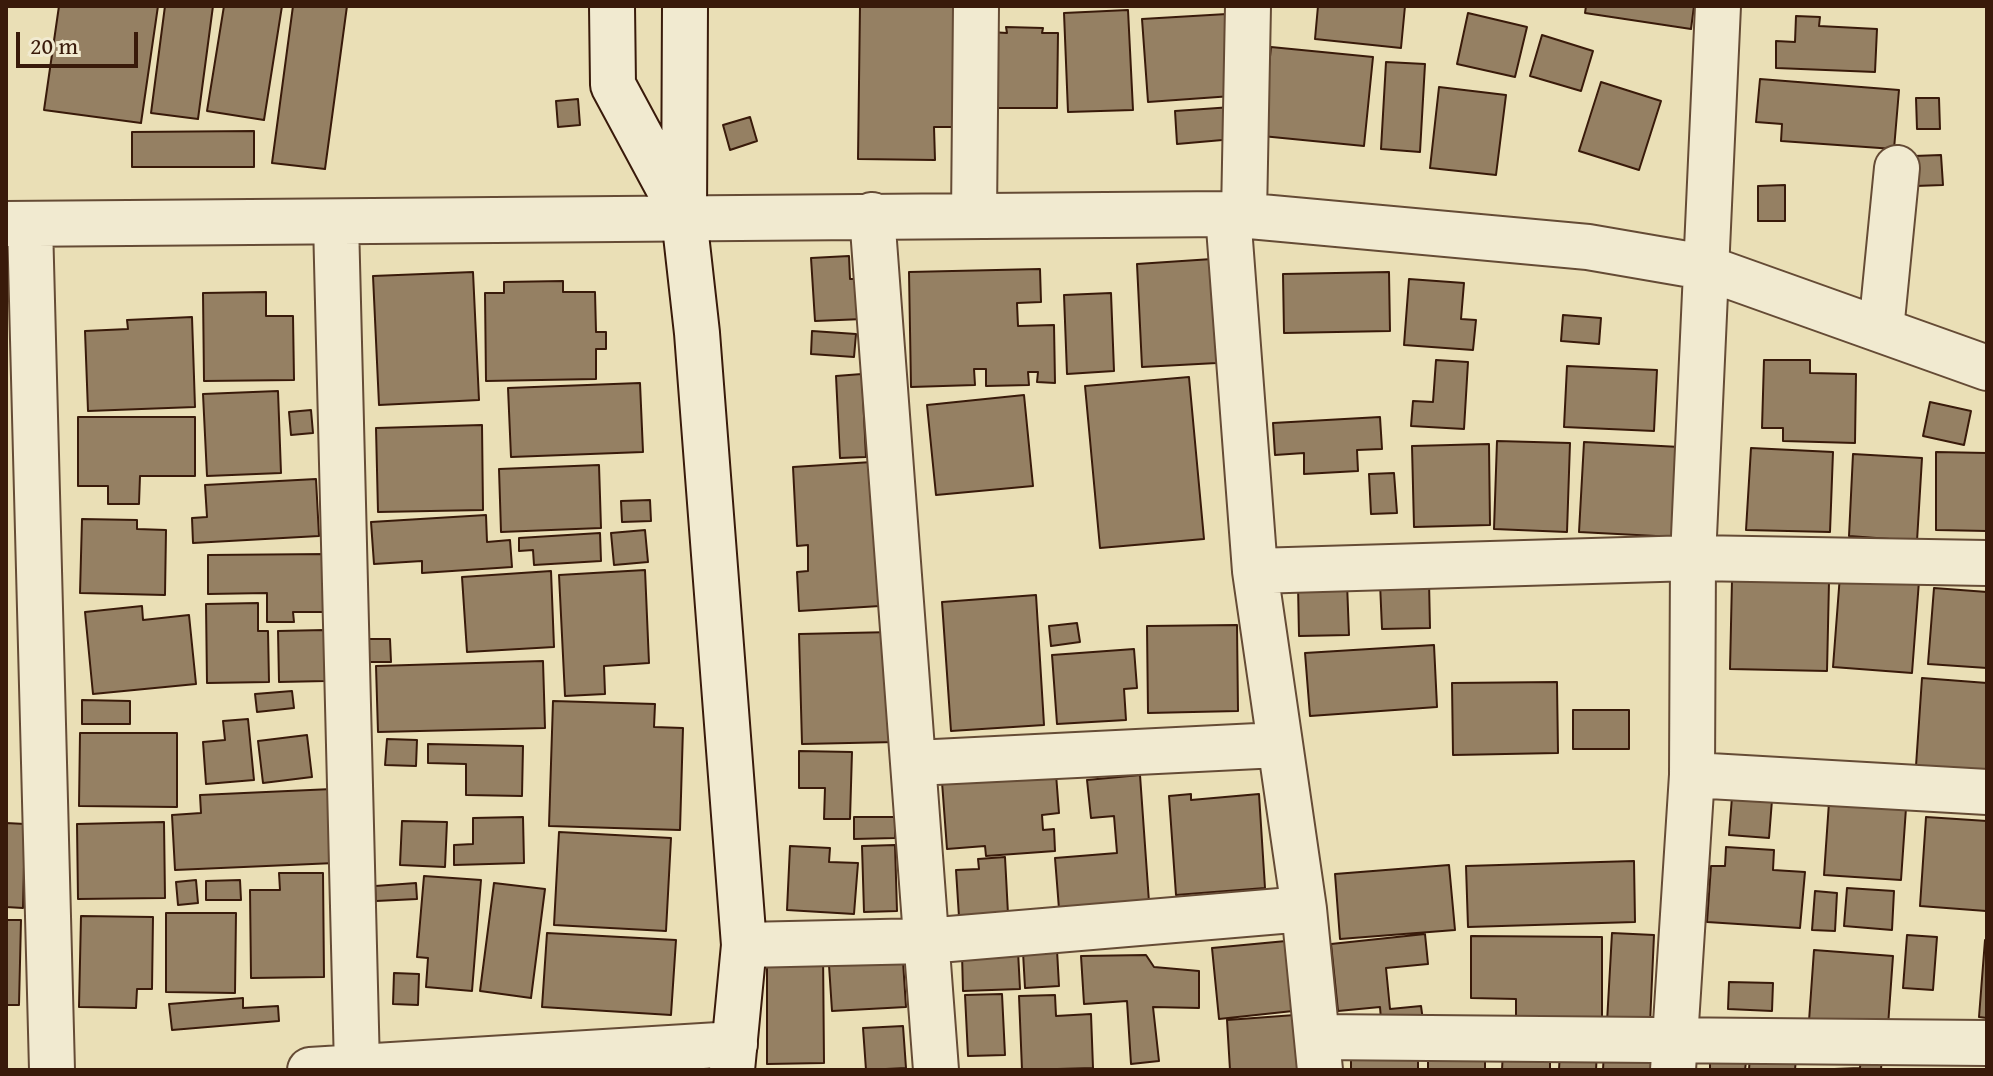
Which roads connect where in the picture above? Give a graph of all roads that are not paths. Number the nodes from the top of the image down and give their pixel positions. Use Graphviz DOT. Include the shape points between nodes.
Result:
graph roads {
  1 [pos="612,6"];
  2 [pos="685,6"];
  3 [pos="976,6"];
  4 [pos="1012,6"];
  5 [pos="1248,6"];
  6 [pos="1718,6"];
  7 [pos="1897,168"];
  8 [pos="872,215"];
  9 [pos="1236,215"];
  10 [pos="974,216"];
  11 [pos="684,217"];
  12 [pos="336,222"];
  13 [pos="18,224"];
  14 [pos="1704,267"];
  15 [pos="1881,330"];
  16 [pos="1987,368"];
  17 [pos="1693,558"];
  18 [pos="1987,563"];
  19 [pos="1255,571"];
  20 [pos="1278,745"];
  21 [pos="915,763"];
  22 [pos="1692,775"];
  23 [pos="1987,792"];
  24 [pos="1304,909"];
  25 [pos="926,941"];
  26 [pos="744,945"];
  27 [pos="1987,1043"];
  28 [pos="1319,1054"];
  29 [pos="1674,1054"];
  30 [pos="734,1057"];
  31 [pos="493,1064"];
  32 [pos="357,1067"];
  33 [pos="52,1070"];
  34 [pos="310,1070"];
  35 [pos="936,1070"];
  1 -- 11 [label="street" via="613,85"];
  2 -- 11 [label="street"];
  3 -- 4 [label="street"];
  3 -- 10 [label="street"];
  5 -- 9 [label="street"];
  6 -- 14 [label="street"];
  7 -- 15 [label="street"];
  8 -- 10 [label="street"];
  8 -- 11 [label="street"];
  8 -- 21 [label="street"];
  9 -- 10 [label="street"];
  9 -- 14 [label="street" via="1588,247"];
  9 -- 19 [label="street"];
  11 -- 12 [label="street"];
  11 -- 26 [label="street"];
  12 -- 13 [label="street"];
  12 -- 32 [label="street"];
  13 -- 33 [label="street"];
  14 -- 15 [label="street"];
  14 -- 17 [label="street"];
  15 -- 16 [label="street"];
  17 -- 18 [label="street"];
  17 -- 19 [label="street"];
  17 -- 22 [label="street"];
  19 -- 20 [label="street"];
  20 -- 21 [label="street"];
  20 -- 24 [label="street"];
  21 -- 25 [label="street"];
  22 -- 23 [label="street"];
  22 -- 29 [label="street"];
  24 -- 25 [label="street"];
  24 -- 28 [label="street"];
  25 -- 26 [label="street"];
  25 -- 35 [label="street"];
  26 -- 30 [label="street"];
  27 -- 29 [label="street"];
  28 -- 29 [label="street"];
  30 -- 31 [label="street"];
  31 -- 32 [label="street"];
  32 -- 34 [label="street"];
}
